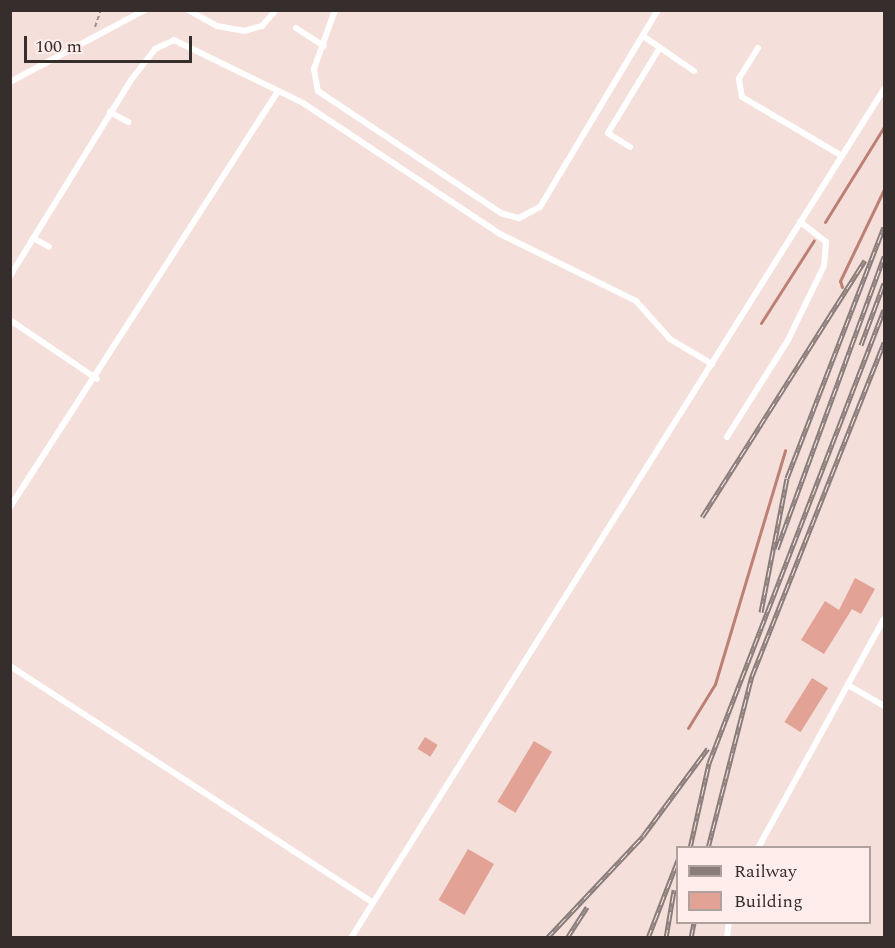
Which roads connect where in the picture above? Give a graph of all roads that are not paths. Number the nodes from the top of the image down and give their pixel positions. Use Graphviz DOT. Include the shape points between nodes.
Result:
graph roads {
  1 [pos="144,10"];
  2 [pos="188,10"];
  3 [pos="276,10"];
  4 [pos="335,10"];
  5 [pos="658,10"];
  6 [pos="296,28"];
  7 [pos="644,36"];
  8 [pos="324,46"];
  9 [pos="660,48"];
  10 [pos="758,48"];
  11 [pos="694,71"];
  12 [pos="10,82"];
  13 [pos="885,89"];
  14 [pos="277,92"];
  15 [pos="110,112"];
  16 [pos="128,122"];
  17 [pos="630,147"];
  18 [pos="842,156"];
  19 [pos="800,222"];
  20 [pos="33,238"];
  21 [pos="49,247"];
  22 [pos="10,276"];
  23 [pos="10,320"];
  24 [pos="711,364"];
  25 [pos="97,379"];
  26 [pos="727,437"];
  27 [pos="10,507"];
  28 [pos="885,619"];
  29 [pos="10,666"];
  30 [pos="848,685"];
  31 [pos="885,706"];
  32 [pos="759,846"];
  33 [pos="372,902"];
  34 [pos="351,938"];
  1 -- 12 [label="lane"];
  2 -- 3 [label="lane" via="217,26 244,31 262,26"];
  4 -- 8 [label="lane"];
  5 -- 7 [label="lane"];
  6 -- 8 [label="lane"];
  7 -- 8 [label="lane" via="540,207 519,218 501,213 322,94 313,73"];
  7 -- 9 [label="lane"];
  9 -- 11 [label="lane"];
  9 -- 17 [label="lane" via="608,133"];
  10 -- 18 [label="lane" via="739,79 742,97"];
  13 -- 18 [label="lane"];
  14 -- 15 [label="lane" via="174,40 148,56"];
  14 -- 24 [label="lane" via="377,149 500,234 636,301 670,339"];
  14 -- 25 [label="lane"];
  15 -- 16 [label="lane"];
  15 -- 20 [label="lane"];
  18 -- 19 [label="lane"];
  19 -- 24 [label="lane"];
  19 -- 26 [label="lane" via="826,242 824,266 788,340"];
  20 -- 21 [label="lane"];
  20 -- 22 [label="lane"];
  23 -- 25 [label="lane"];
  24 -- 33 [label="lane"];
  25 -- 27 [label="lane"];
  28 -- 30 [label="lane"];
  29 -- 33 [label="lane"];
  30 -- 31 [label="lane"];
  30 -- 32 [label="lane"];
  33 -- 34 [label="lane"];
}
